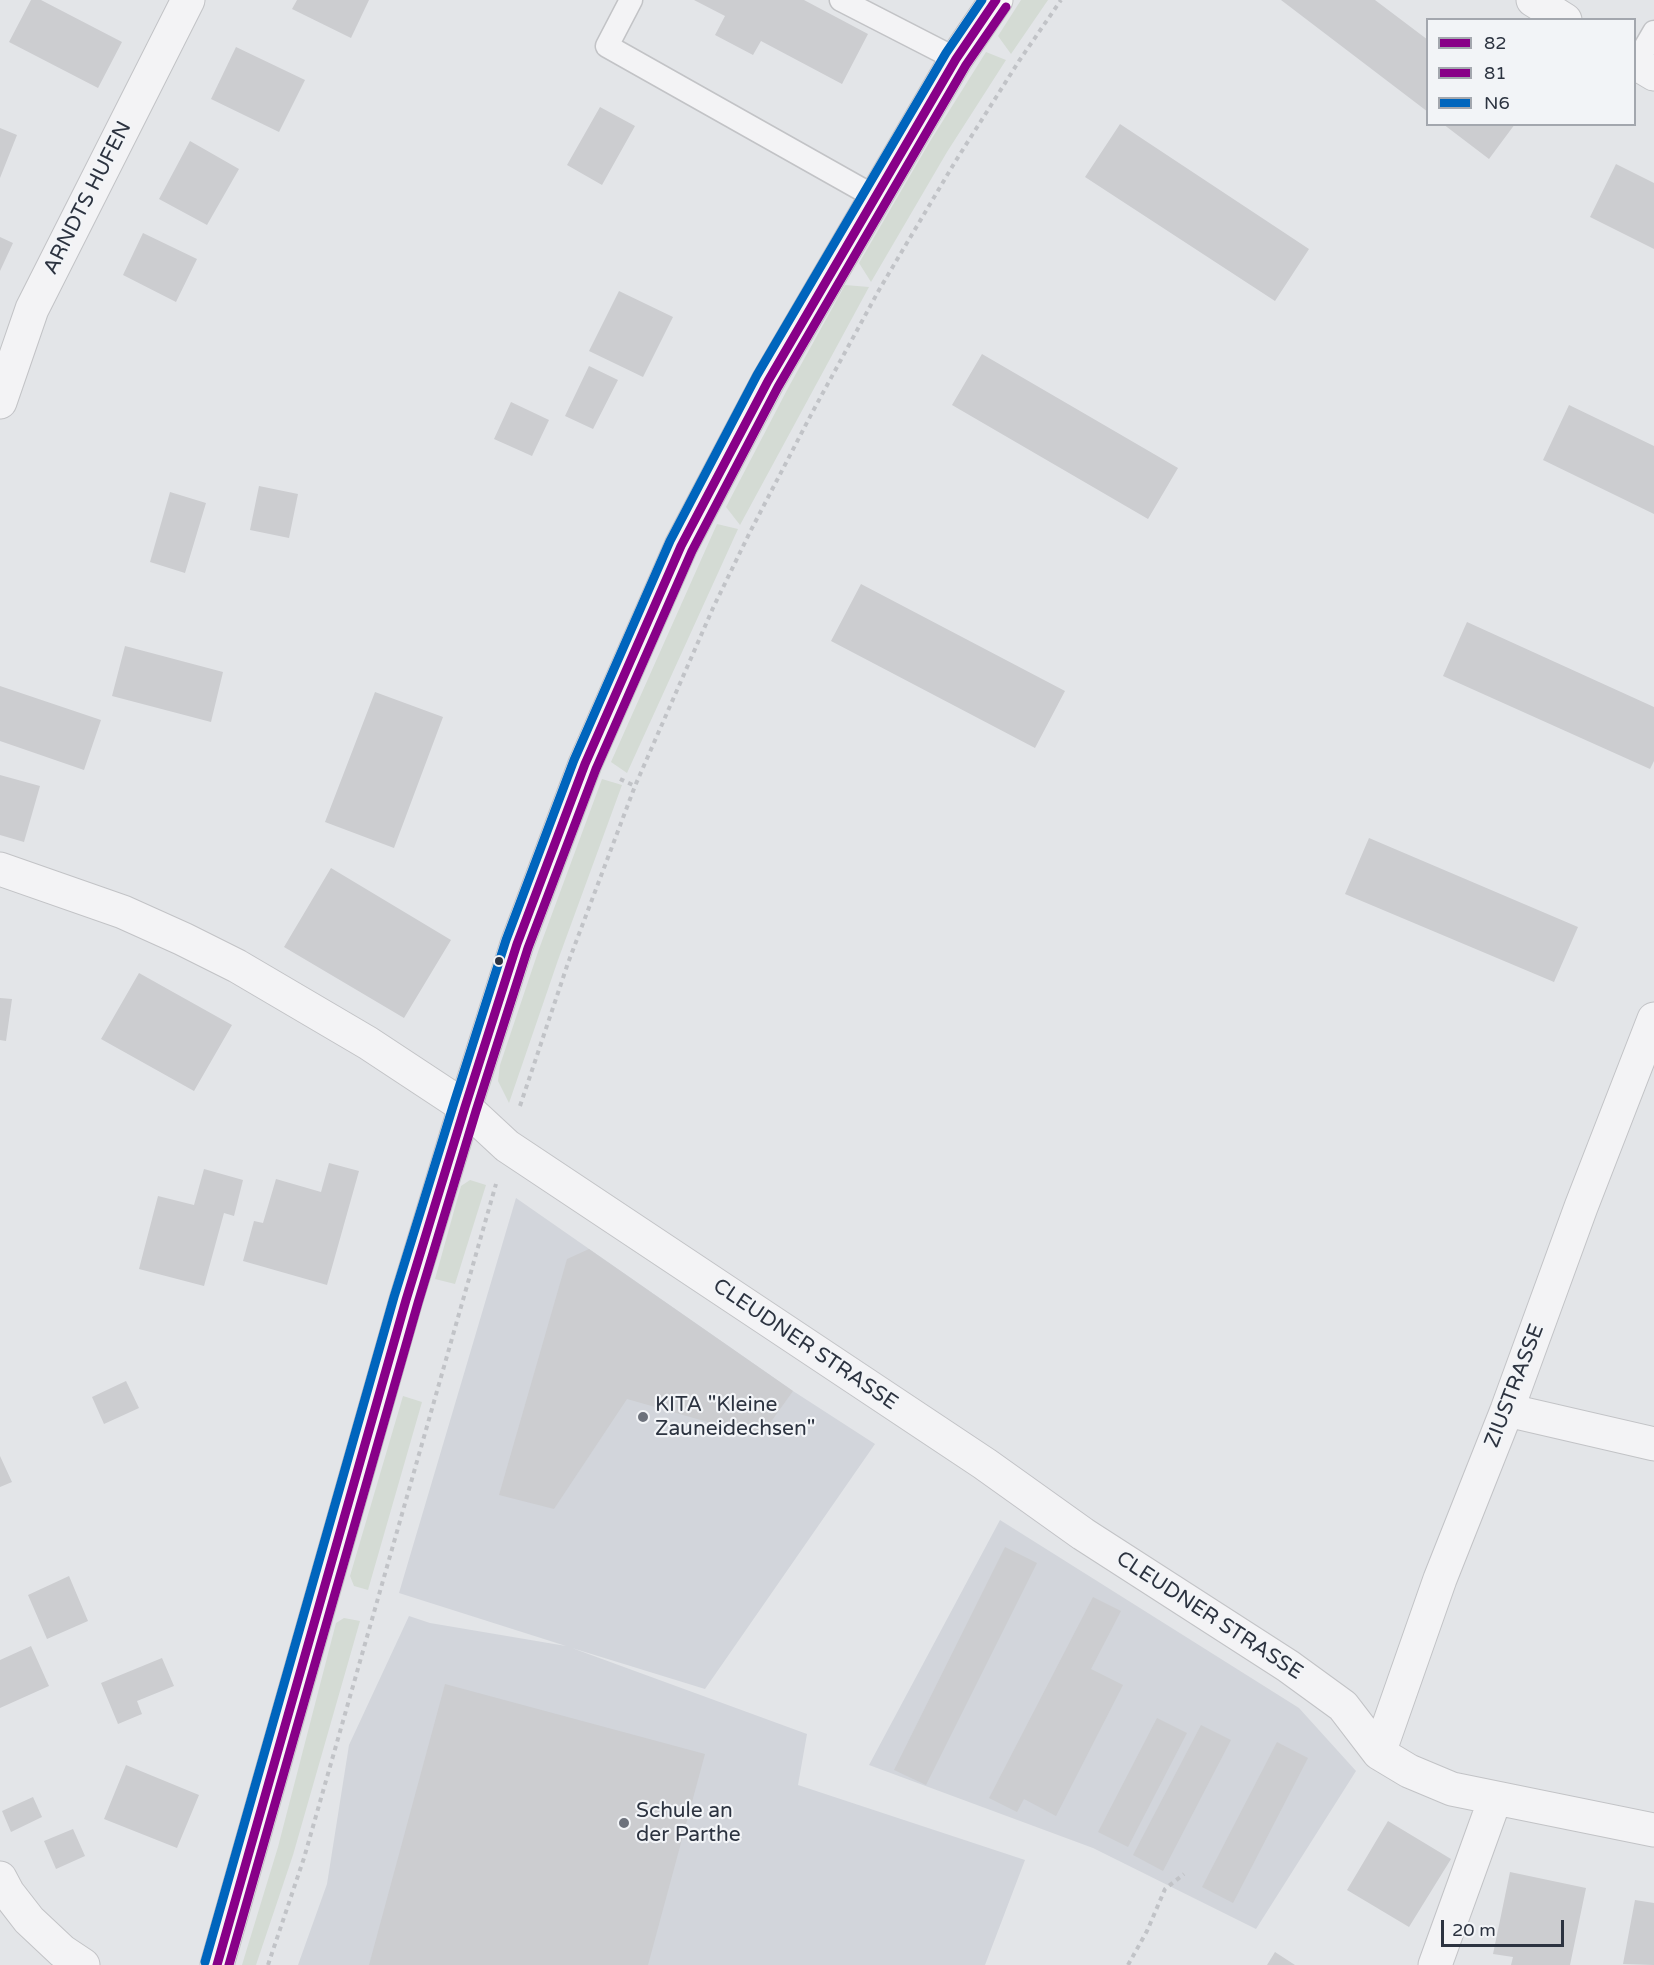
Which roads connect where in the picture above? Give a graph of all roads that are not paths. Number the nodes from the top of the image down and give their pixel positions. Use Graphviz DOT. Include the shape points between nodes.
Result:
graph roads {
  1 [pos="188,0"];
  2 [pos="631,0"];
  3 [pos="841,0"];
  4 [pos="996,0"];
  5 [pos="1533,0"];
  6 [pos="1562,18"];
  7 [pos="1654,32"];
  8 [pos="956,59"];
  9 [pos="1642,67"];
  10 [pos="875,197"];
  11 [pos="0,402"];
  12 [pos="0,869"];
  13 [pos="1654,1019"];
  14 [pos="465,1107"];
  15 [pos="1507,1410"];
  16 [pos="1654,1444"];
  17 [pos="1379,1753"];
  18 [pos="1495,1799"];
  19 [pos="1654,1830"];
  20 [pos="0,1878"];
  21 [pos="83,1965"];
  22 [pos="217,1965"];
  23 [pos="1435,1965"];
  1 -- 11 [label="street, ARNDTS HUFEN" via="32,309"];
  2 -- 10 [label="lane" via="607,46"];
  3 -- 8 [label="lane"];
  4 -- 8 [label="main road"];
  5 -- 6 [label="street"];
  7 -- 9 [label="lane"];
  8 -- 10 [label="main road"];
  10 -- 14 [label="main road" via="768,381 681,546 581,775 517,944"];
  12 -- 14 [label="street, CLEUDNER STRASSE" via="123,912 237,966 368,1043"];
  13 -- 15 [label="street, ZIUSTRASSE"];
  14 -- 17 [label="street, CLEUDNER STRASSE" via="507,1146 986,1464 1083,1534 1287,1666 1343,1706"];
  14 -- 22 [label="main road"];
  15 -- 16 [label="street"];
  15 -- 17 [label="street, ZIUSTRASSE" via="1440,1579"];
  17 -- 18 [label="street, CLEUDNER STRASSE" via="1452,1789"];
  18 -- 19 [label="street, CLEUDNER STRASSE"];
  18 -- 23 [label="street"];
  20 -- 21 [label="street" via="29,1920"];
}
